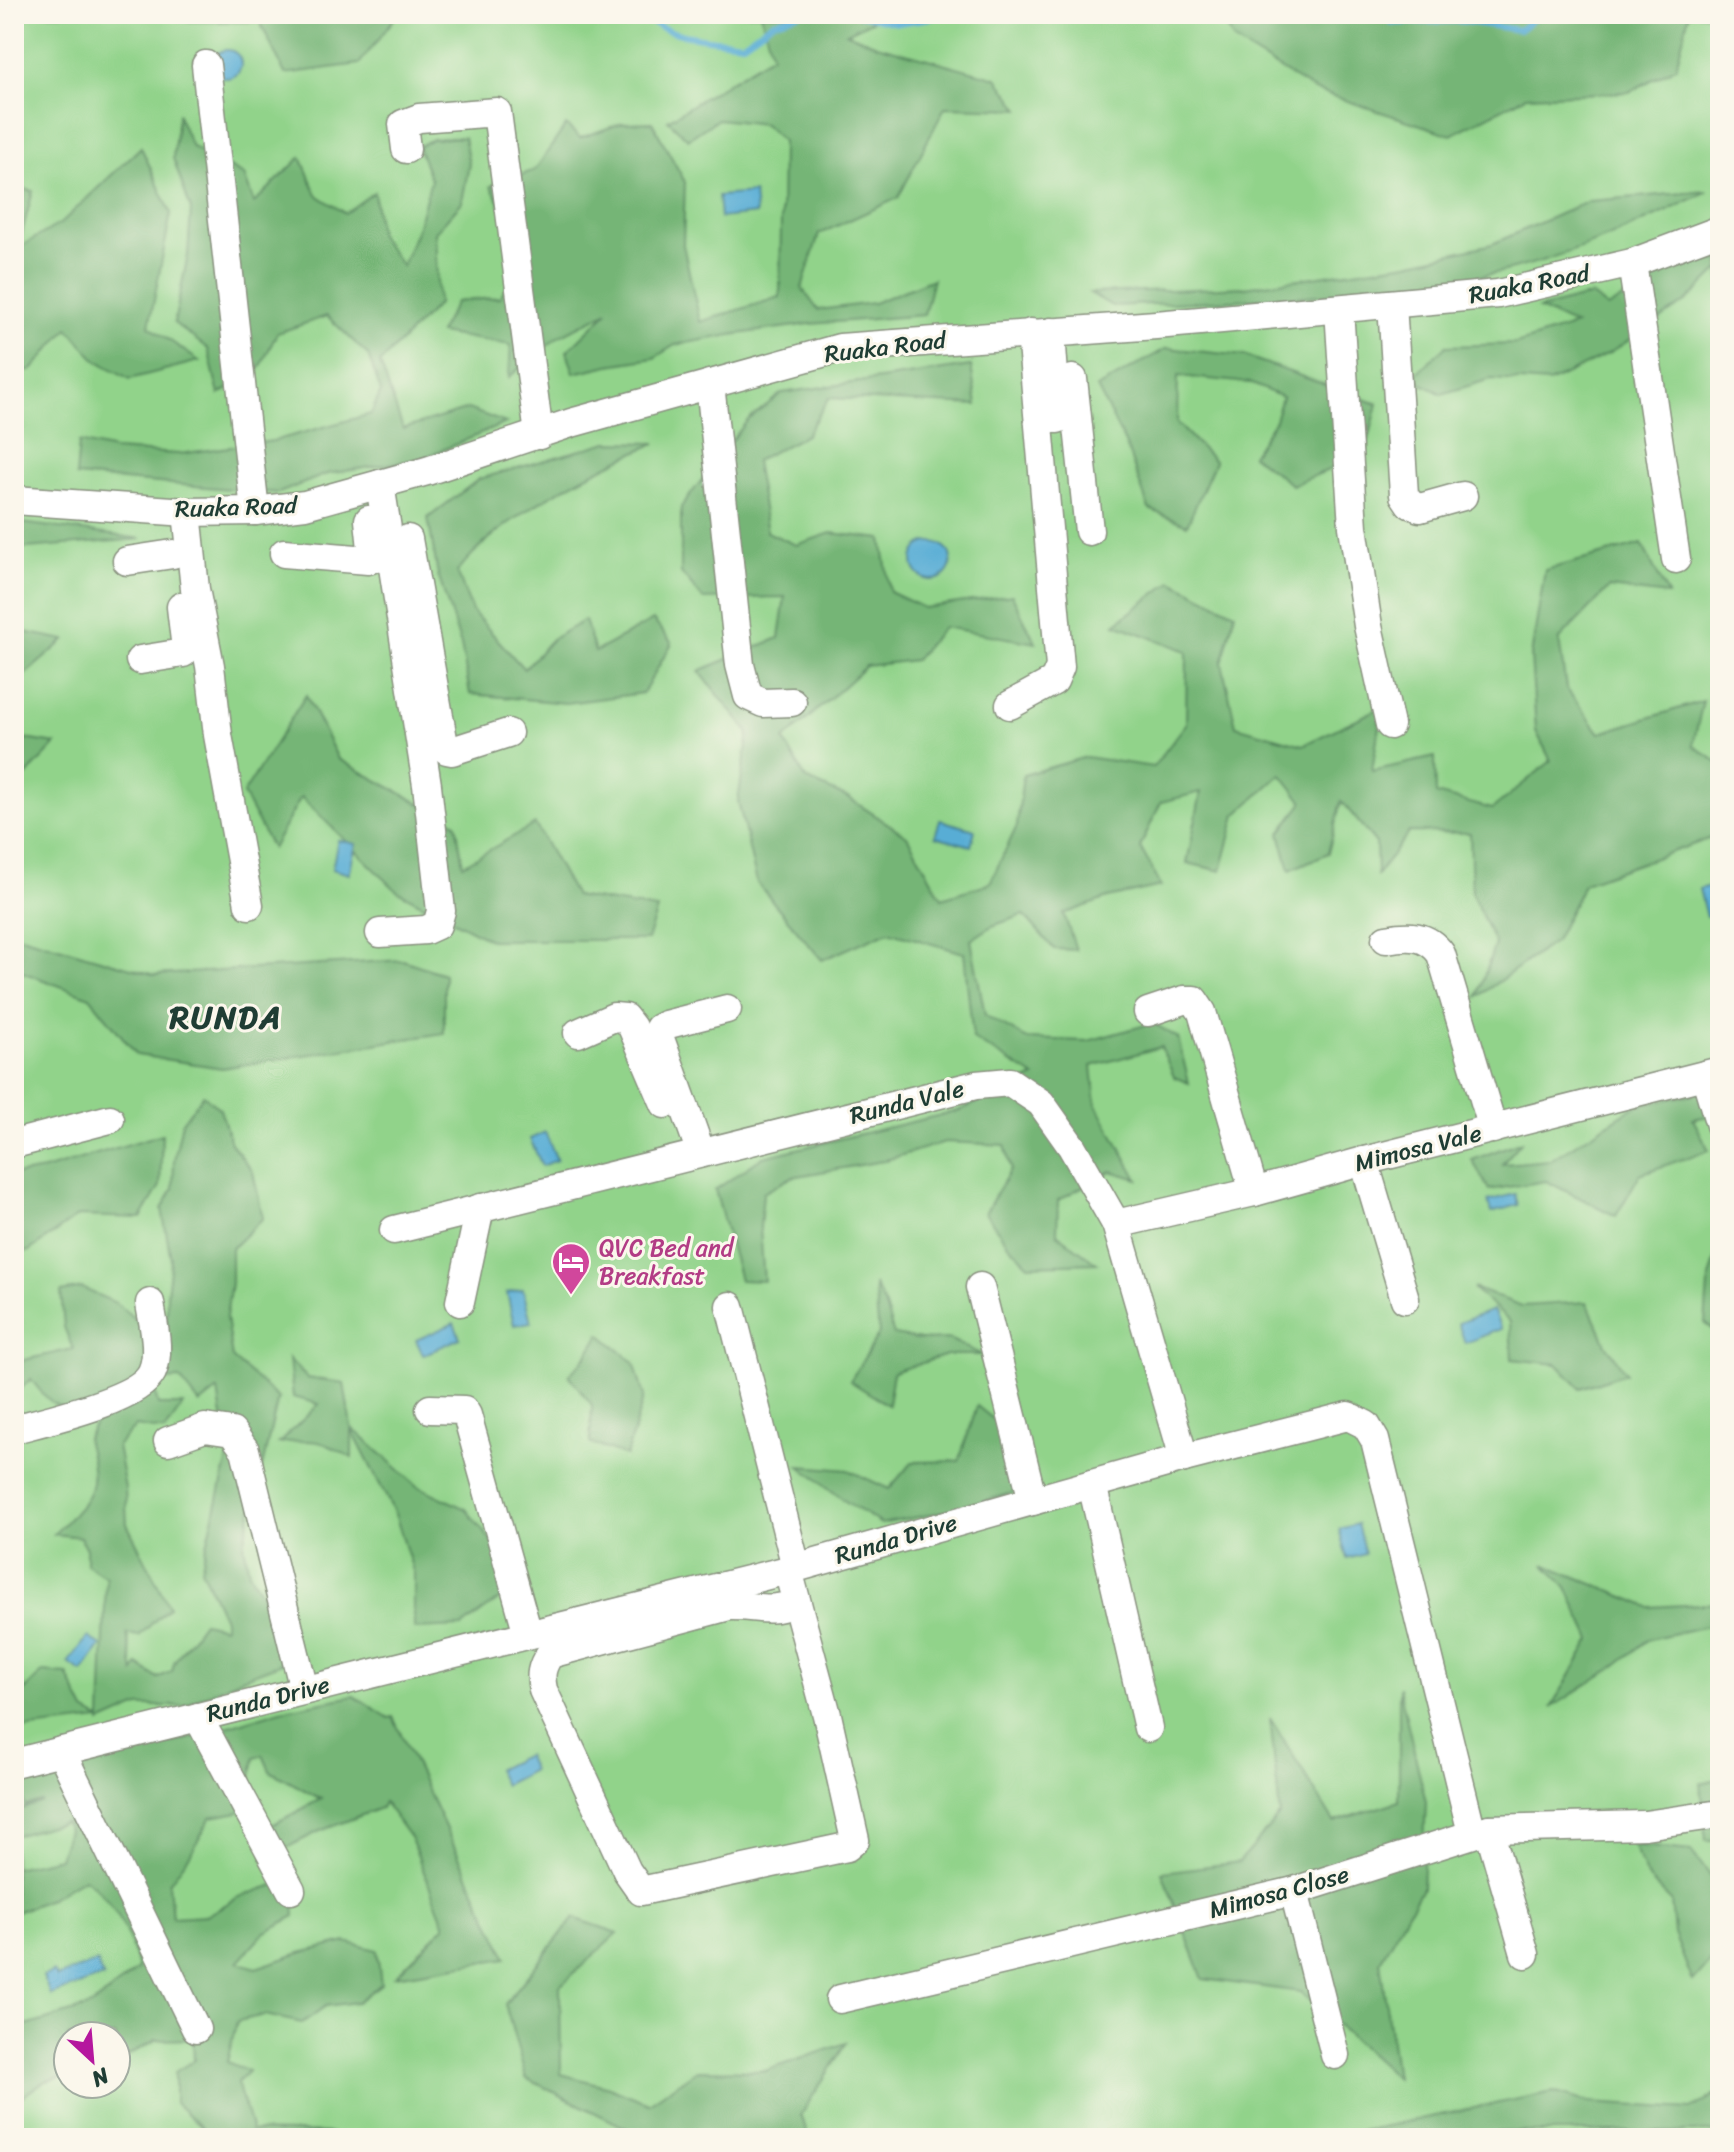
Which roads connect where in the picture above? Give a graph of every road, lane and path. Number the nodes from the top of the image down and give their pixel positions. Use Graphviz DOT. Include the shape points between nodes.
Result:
graph roads {
  1 [pos="206,65"];
  2 [pos="406,149"];
  3 [pos="1720,230"];
  4 [pos="1632,263"];
  5 [pos="1392,304"];
  6 [pos="1339,309"];
  7 [pos="1050,332"];
  8 [pos="710,384"];
  9 [pos="539,435"];
  10 [pos="381,484"];
  11 [pos="1463,496"];
  12 [pos="14,500"];
  13 [pos="179,511"];
  14 [pos="255,511"];
  15 [pos="1089,531"];
  16 [pos="284,553"];
  17 [pos="173,554"];
  18 [pos="1676,559"];
  19 [pos="127,561"];
  20 [pos="140,660"];
  21 [pos="1076,672"];
  22 [pos="792,702"];
  23 [pos="1010,705"];
  24 [pos="1390,725"];
  25 [pos="508,733"];
  26 [pos="249,905"];
  27 [pos="380,933"];
  28 [pos="1386,939"];
  29 [pos="727,1009"];
  30 [pos="1148,1012"];
  31 [pos="578,1033"];
  32 [pos="1713,1073"];
  33 [pos="110,1119"];
  34 [pos="1720,1125"];
  35 [pos="1493,1129"];
  36 [pos="14,1144"];
  37 [pos="694,1155"];
  38 [pos="1364,1161"];
  39 [pos="1254,1192"];
  40 [pos="480,1208"];
  41 [pos="1116,1224"];
  42 [pos="394,1230"];
  43 [pos="980,1287"];
  44 [pos="1405,1299"];
  45 [pos="460,1302"];
  46 [pos="150,1303"];
  47 [pos="730,1306"];
  48 [pos="733,1379"];
  49 [pos="430,1409"];
  50 [pos="14,1429"];
  51 [pos="168,1441"];
  52 [pos="1184,1458"];
  53 [pos="1092,1484"];
  54 [pos="1033,1501"];
  55 [pos="788,1569"];
  56 [pos="796,1603"];
  57 [pos="528,1634"];
  58 [pos="304,1690"];
  59 [pos="198,1717"];
  60 [pos="1148,1728"];
  61 [pos="61,1751"];
  62 [pos="14,1763"];
  63 [pos="1720,1814"];
  64 [pos="1480,1831"];
  65 [pos="291,1890"];
  66 [pos="1294,1891"];
  67 [pos="1525,1954"];
  68 [pos="840,1999"];
  69 [pos="196,2029"];
  70 [pos="1335,2055"];
  1 -- 14 [label="street"];
  2 -- 9 [label="street" via="403,124 497,112"];
  3 -- 4 [label="street, Ruaka Road"];
  4 -- 5 [label="street, Ruaka Road" via="1498,294"];
  4 -- 18 [label="street"];
  5 -- 6 [label="street, Ruaka Road"];
  5 -- 11 [label="street" via="1404,495 1420,508"];
  6 -- 7 [label="street, Ruaka Road"];
  6 -- 24 [label="street" via="1353,527"];
  7 -- 8 [label="street, Ruaka Road" via="840,348"];
  7 -- 15 [label="street"];
  7 -- 21 [label="street"];
  7 -- 23 [label="street" via="1060,667 1054,681"];
  8 -- 9 [label="street, Ruaka Road"];
  8 -- 22 [label="street" via="740,665 748,696 763,703"];
  9 -- 10 [label="street, Ruaka Road"];
  10 -- 14 [label="street, Ruaka Road" via="305,505"];
  10 -- 16 [label="street" via="373,558"];
  10 -- 25 [label="street" via="444,745 452,751"];
  10 -- 27 [label="street" via="441,911 437,925 426,930"];
  12 -- 13 [label="street, Ruaka Road"];
  13 -- 14 [label="street, Ruaka Road"];
  13 -- 17 [label="street"];
  13 -- 26 [label="street"];
  17 -- 19 [label="street"];
  17 -- 20 [label="street" via="186,649"];
  28 -- 35 [label="street" via="1419,936 1441,954"];
  29 -- 37 [label="street" via="659,1028"];
  30 -- 39 [label="street" via="1194,1000 1202,1012"];
  31 -- 37 [label="street" via="614,1017 625,1018"];
  32 -- 34 [label="street"];
  32 -- 35 [label="street, Mimosa Vale"];
  33 -- 36 [label="street"];
  35 -- 38 [label="street, Mimosa Vale"];
  37 -- 40 [label="street, Runda Vale"];
  37 -- 41 [label="street, Runda Vale" via="976,1085 1010,1082 1041,1103"];
  38 -- 39 [label="street, Mimosa Vale"];
  38 -- 44 [label="street"];
  39 -- 41 [label="street, Mimosa Vale"];
  40 -- 42 [label="street, Runda Vale"];
  40 -- 45 [label="street"];
  41 -- 52 [label="street, Runda Vale"];
  43 -- 54 [label="street"];
  46 -- 50 [label="street" via="156,1350 152,1373 139,1387"];
  47 -- 55 [label="street"];
  48 -- 55 [label="street"];
  49 -- 57 [label="street" via="459,1408 467,1415"];
  51 -- 58 [label="street" via="205,1428 232,1432 245,1450"];
  52 -- 53 [label="street, Runda Drive"];
  52 -- 64 [label="street, Runda Drive" via="1348,1416 1366,1425 1375,1440"];
  53 -- 54 [label="street, Runda Drive"];
  53 -- 60 [label="street"];
  54 -- 55 [label="street, Runda Drive"];
  55 -- 56 [label="street"];
  55 -- 57 [label="street, Runda Drive"];
  56 -- 56 [label="street" via="855,1840 847,1847 641,1891 543,1690 544,1663 550,1654 729,1606 765,1610"];
  57 -- 58 [label="street, Runda Drive"];
  58 -- 59 [label="street, Runda Drive"];
  59 -- 61 [label="street, Runda Drive"];
  59 -- 65 [label="street"];
  61 -- 62 [label="street, Runda Drive"];
  61 -- 69 [label="street"];
  63 -- 64 [label="street, Mimosa Close" via="1645,1825"];
  64 -- 66 [label="street, Mimosa Close"];
  64 -- 67 [label="street, Runda Drive"];
  66 -- 68 [label="street, Mimosa Close"];
  66 -- 70 [label="street"];
}
